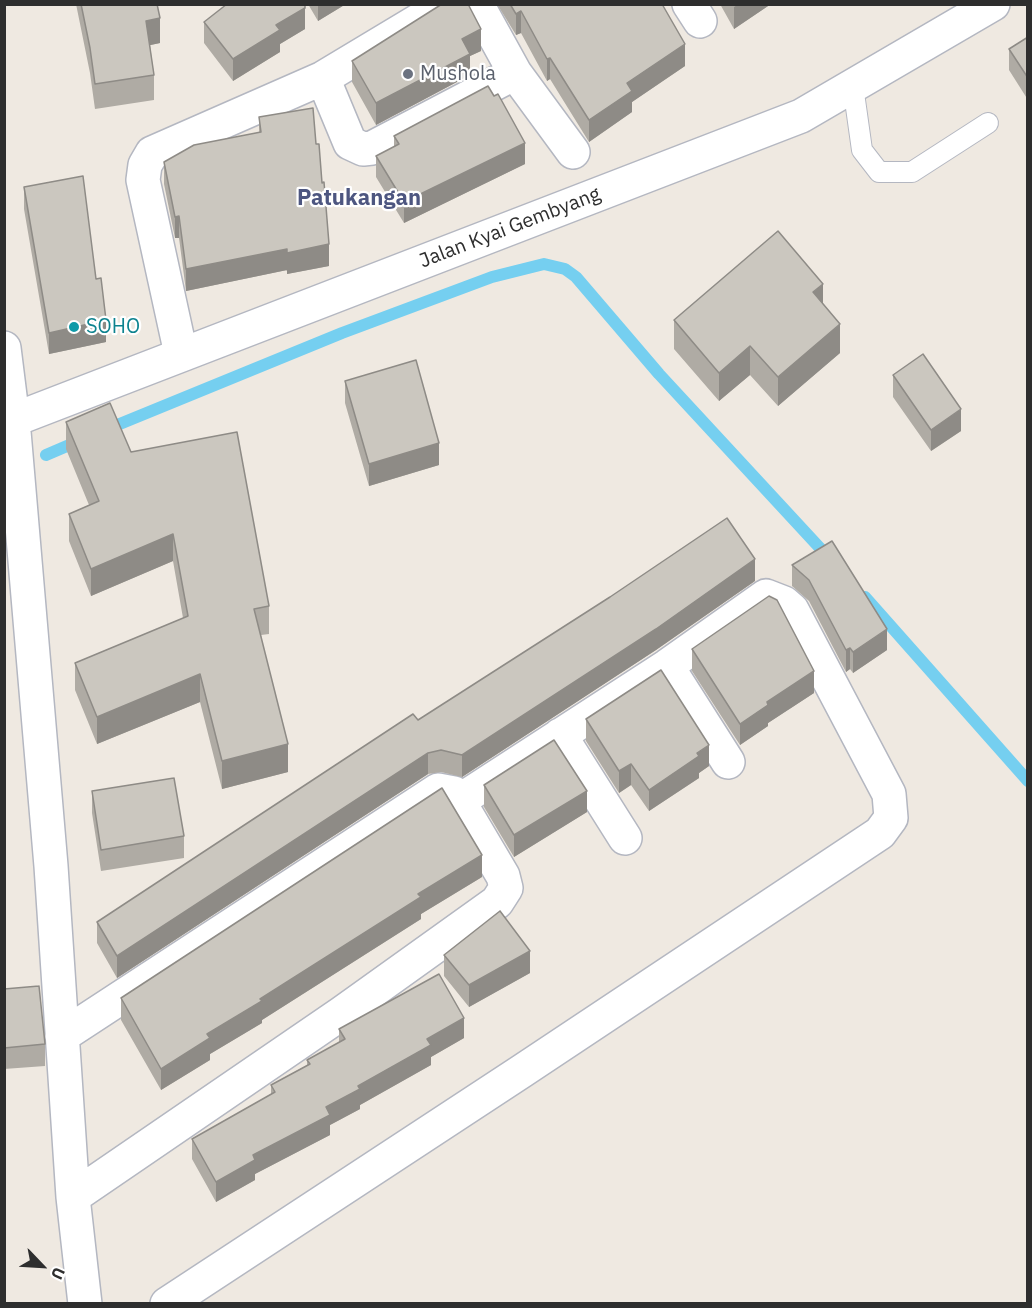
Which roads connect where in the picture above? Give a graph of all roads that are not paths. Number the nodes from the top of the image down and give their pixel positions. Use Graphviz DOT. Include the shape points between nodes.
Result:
graph roads {
  1 [pos="446,4"];
  2 [pos="477,4"];
  3 [pos="993,4"];
  4 [pos="515,73"];
  5 [pos="323,78"];
  6 [pos="853,86"];
  7 [pos="988,123"];
  8 [pos="573,152"];
  9 [pos="4,348"];
  10 [pos="181,354"];
  11 [pos="13,420"];
  12 [pos="667,666"];
  13 [pos="560,735"];
  14 [pos="728,762"];
  15 [pos="459,801"];
  16 [pos="625,838"];
  17 [pos="62,1036"];
  18 [pos="73,1197"];
  19 [pos="86,1304"];
  20 [pos="167,1304"];
  1 -- 5 [label="street"];
  2 -- 4 [label="street"];
  3 -- 6 [label="street, Jalan Kyai Gembyang"];
  4 -- 5 [label="street" via="372,148 363,149 350,143"];
  4 -- 8 [label="street"];
  5 -- 10 [label="street" via="166,146 152,153 145,165 143,180"];
  6 -- 7 [label="lane" via="862,150 879,172 912,172"];
  6 -- 10 [label="street, Jalan Kyai Gembyang" via="801,116"];
  9 -- 11 [label="street"];
  10 -- 11 [label="street, Jalan Kyai Gembyang"];
  11 -- 17 [label="street"];
  12 -- 13 [label="street"];
  12 -- 14 [label="street"];
  12 -- 20 [label="street" via="766,596 784,603 792,610 888,794 891,818 880,833"];
  13 -- 15 [label="street"];
  13 -- 16 [label="street"];
  15 -- 17 [label="street" via="454,793 438,790"];
  15 -- 18 [label="street" via="503,876 504,895 342,1013"];
  17 -- 18 [label="street"];
  18 -- 19 [label="street"];
}
